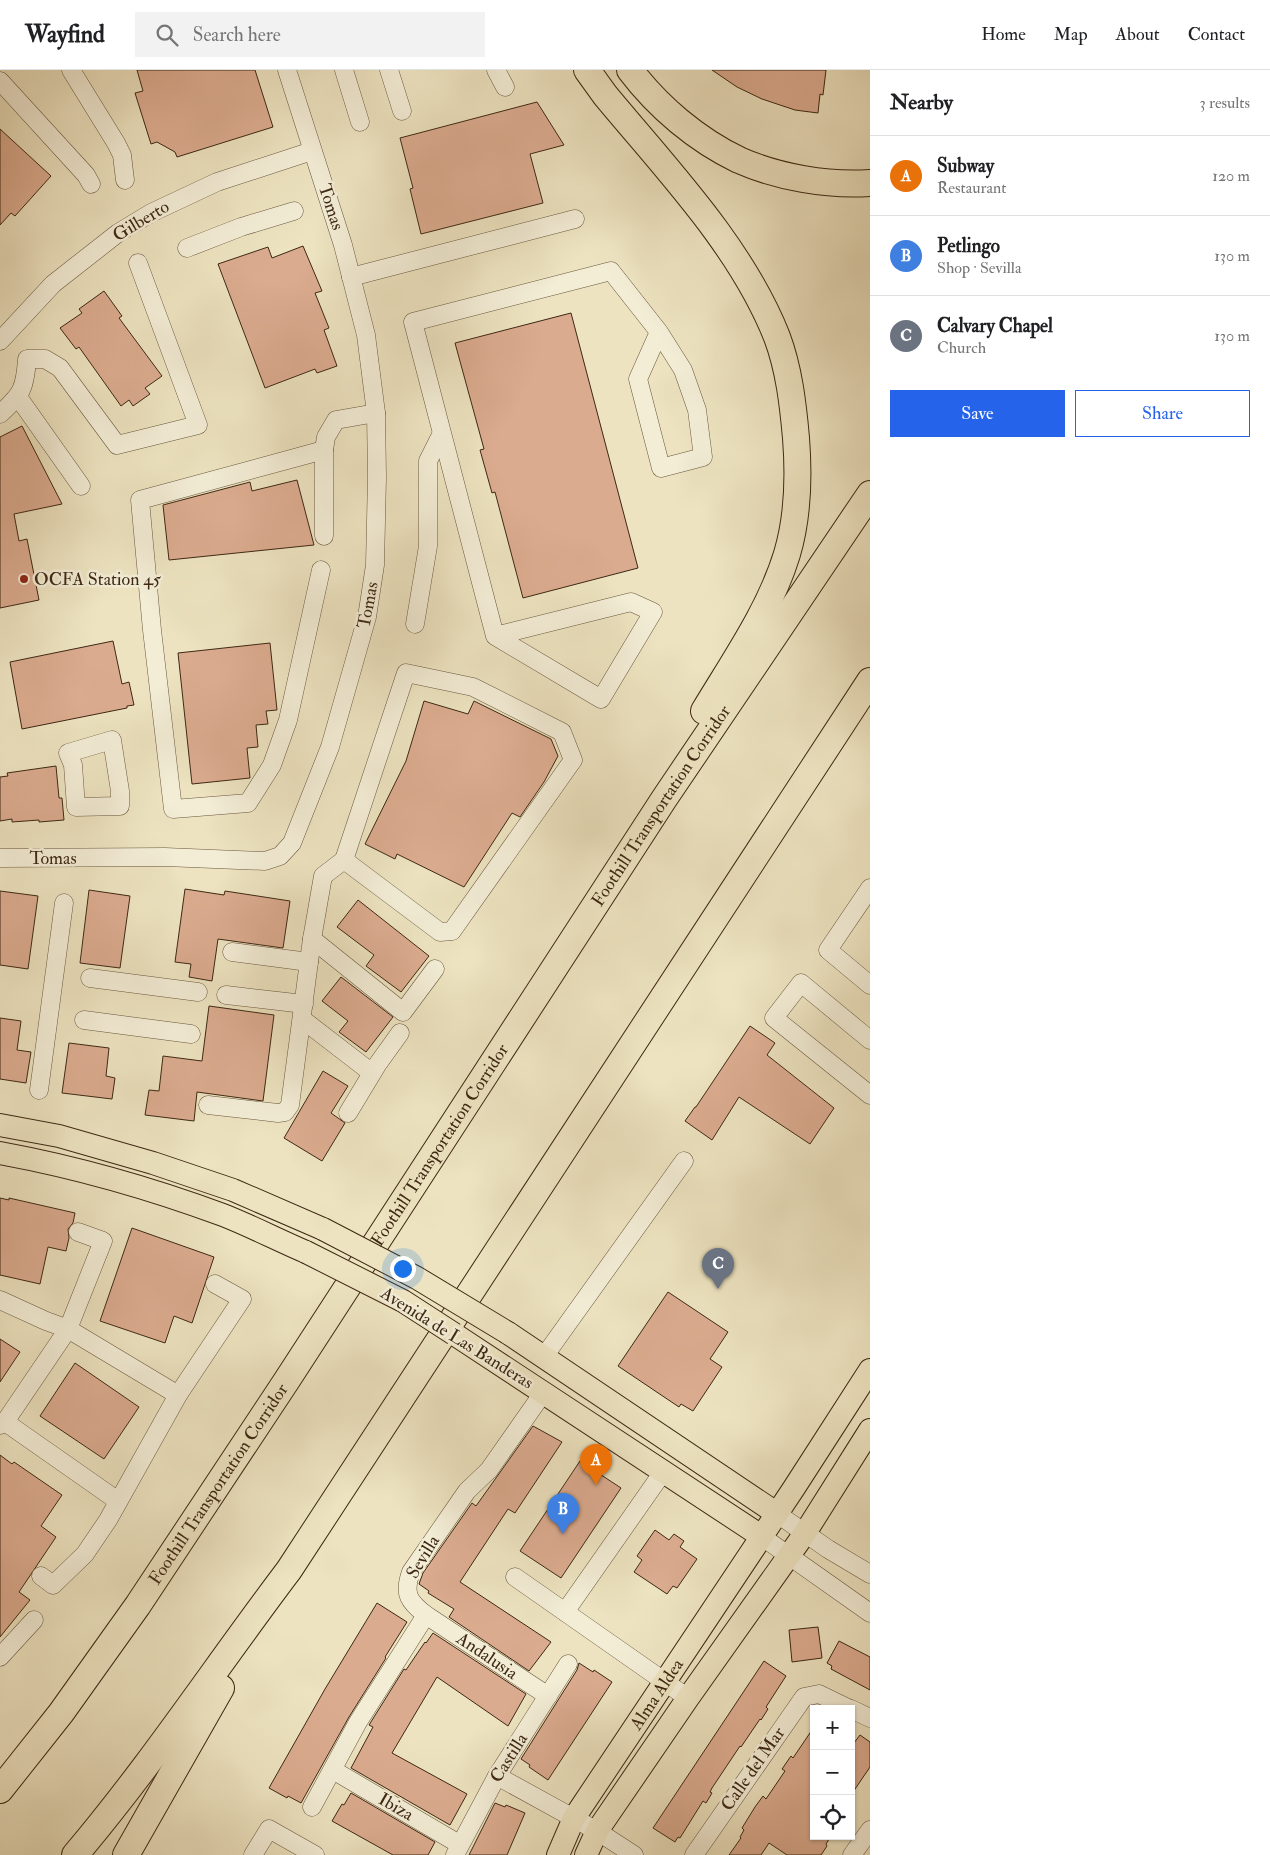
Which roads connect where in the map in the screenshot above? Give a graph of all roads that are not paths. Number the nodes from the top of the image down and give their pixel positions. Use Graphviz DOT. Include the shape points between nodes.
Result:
graph roads {
  1 [pos="71,70"];
  2 [pos="287,70"];
  3 [pos="344,70"];
  4 [pos="388,70"];
  5 [pos="496,70"];
  6 [pos="587,70"];
  7 [pos="630,70"];
  8 [pos="0,81"];
  9 [pos="505,87"];
  10 [pos="402,112"];
  11 [pos="360,122"];
  12 [pos="312,151"];
  13 [pos="125,180"];
  14 [pos="91,184"];
  15 [pos="870,184"];
  16 [pos="294,211"];
  17 [pos="576,220"];
  18 [pos="187,248"];
  19 [pos="138,263"];
  20 [pos="351,277"];
  21 [pos="659,332"];
  22 [pos="0,341"];
  23 [pos="18,397"];
  24 [pos="376,412"];
  25 [pos="0,414"];
  26 [pos="441,435"];
  27 [pos="324,450"];
  28 [pos="81,486"];
  29 [pos="870,494"];
  30 [pos="324,536"];
  31 [pos="320,570"];
  32 [pos="415,624"];
  33 [pos="495,636"];
  34 [pos="870,681"];
  35 [pos="870,700"];
  36 [pos="808,774"];
  37 [pos="664,799"];
  38 [pos="0,858"];
  39 [pos="344,860"];
  40 [pos="870,888"];
  41 [pos="64,903"];
  42 [pos="312,939"];
  43 [pos="232,952"];
  44 [pos="309,962"];
  45 [pos="435,969"];
  46 [pos="90,978"];
  47 [pos="870,985"];
  48 [pos="198,992"];
  49 [pos="226,995"];
  50 [pos="303,1011"];
  51 [pos="84,1020"];
  52 [pos="191,1034"];
  53 [pos="400,1034"];
  54 [pos="870,1040"];
  55 [pos="372,1073"];
  56 [pos="868,1087"];
  57 [pos="39,1090"];
  58 [pos="208,1105"];
  59 [pos="348,1112"];
  60 [pos="0,1125"];
  61 [pos="0,1153"];
  62 [pos="684,1161"];
  63 [pos="78,1232"];
  64 [pos="215,1284"];
  65 [pos="0,1300"];
  66 [pos="68,1329"];
  67 [pos="543,1358"];
  68 [pos="870,1370"];
  69 [pos="534,1387"];
  70 [pos="178,1395"];
  71 [pos="2,1424"];
  72 [pos="870,1430"];
  73 [pos="663,1472"];
  74 [pos="118,1501"];
  75 [pos="776,1513"];
  76 [pos="804,1533"];
  77 [pos="761,1536"];
  78 [pos="788,1556"];
  79 [pos="289,1570"];
  80 [pos="870,1574"];
  81 [pos="41,1576"];
  82 [pos="515,1578"];
  83 [pos="566,1612"];
  84 [pos="870,1613"];
  85 [pos="426,1615"];
  86 [pos="34,1620"];
  87 [pos="0,1657"];
  88 [pos="568,1664"];
  89 [pos="665,1682"];
  90 [pos="548,1696"];
  91 [pos="688,1698"];
  92 [pos="842,1705"];
  93 [pos="855,1711"];
  94 [pos="61,1714"];
  95 [pos="870,1718"];
  96 [pos="0,1761"];
  97 [pos="333,1770"];
  98 [pos="497,1776"];
  99 [pos="0,1790"];
  100 [pos="312,1807"];
  101 [pos="574,1818"];
  102 [pos="870,1830"];
  103 [pos="597,1831"];
  104 [pos="457,1850"];
  105 [pos="75,1855"];
  106 [pos="126,1855"];
  107 [pos="253,1855"];
  108 [pos="315,1855"];
  109 [pos="558,1855"];
  110 [pos="586,1855"];
  111 [pos="634,1855"];
  112 [pos="694,1855"];
  113 [pos="852,1855"];
  1 -- 13 [label="street" via="122,155"];
  2 -- 12 [label="street, Tomas"];
  3 -- 11 [label="street"];
  4 -- 10 [label="street"];
  5 -- 9 [label="street"];
  6 -- 37 [label="highway" via="726,244 750,281 778,340 794,409 797,489 787,553 761,614 677,758"];
  7 -- 15 [label="highway" via="666,110 700,137 739,160 808,180"];
  8 -- 14 [label="street" via="86,174"];
  12 -- 20 [label="street, Tomas"];
  12 -- 22 [label="street, Gilberto" via="217,182 170,203 118,233 53,284"];
  16 -- 18 [label="street"];
  17 -- 20 [label="street"];
  19 -- 23 [label="street" via="198,425 117,445 60,368 45,359 27,359 26,382"];
  20 -- 24 [label="street, Tomas" via="366,335"];
  21 -- 21 [label="street" via="638,379 661,468 703,457 697,410 686,378"];
  21 -- 26 [label="street" via="611,271 413,322"];
  23 -- 25 [label="street"];
  23 -- 28 [label="street"];
  24 -- 27 [label="street" via="336,420 326,437"];
  24 -- 38 [label="street, Tomas" via="376,545 367,618 330,747 292,843 280,856 265,861 165,857"];
  26 -- 32 [label="street" via="428,461 428,546"];
  26 -- 33 [label="street"];
  27 -- 30 [label="street"];
  27 -- 31 [label="street" via="140,500 173,809 248,803 272,765 288,720"];
  29 -- 37 [label="highway, Foothill Transportation Corridor"];
  33 -- 33 [label="street" via="631,602 653,612 601,699"];
  34 -- 36 [label="highway"];
  35 -- 36 [label="highway" via="828,760"];
  36 -- 79 [label="highway"];
  37 -- 94 [label="highway, Foothill Transportation Corridor" via="218,1485"];
  39 -- 39 [label="street" via="406,672 473,687 562,732 573,760 452,931 440,932"];
  39 -- 42 [label="street" via="323,876"];
  40 -- 47 [label="street" via="828,950"];
  41 -- 57 [label="street"];
  42 -- 44 [label="street"];
  42 -- 45 [label="street" via="403,1012"];
  43 -- 44 [label="street"];
  44 -- 50 [label="street"];
  46 -- 48 [label="street"];
  49 -- 50 [label="street"];
  50 -- 55 [label="street"];
  50 -- 58 [label="street" via="290,1105 286,1112 278,1114"];
  51 -- 52 [label="street"];
  53 -- 55 [label="street"];
  54 -- 56 [label="street" via="801,983 774,1018"];
  55 -- 59 [label="street"];
  60 -- 67 [label="main road, Avenida de Las Banderas, bridge" via="59,1136 233,1190 323,1229 416,1278"];
  61 -- 69 [label="main road, Avenida de Las Banderas, bridge" via="53,1163 224,1216 306,1252 403,1302"];
  62 -- 67 [label="street"];
  63 -- 66 [label="street" via="103,1241"];
  64 -- 70 [label="street" via="242,1299"];
  65 -- 66 [label="street"];
  66 -- 70 [label="street"];
  66 -- 71 [label="street"];
  67 -- 69 [label="main road"];
  67 -- 75 [label="main road, Avenida de Las Banderas"];
  68 -- 75 [label="main road, Alma Aldea"];
  69 -- 73 [label="main road, Avenida de Las Banderas"];
  69 -- 85 [label="street, Sevilla" via="489,1470 467,1491 411,1572 407,1583 408,1596 413,1606"];
  70 -- 74 [label="street"];
  71 -- 74 [label="street"];
  72 -- 76 [label="main road, Alma Aldea"];
  73 -- 77 [label="main road, Avenida de Las Banderas"];
  73 -- 83 [label="street"];
  74 -- 81 [label="street" via="85,1554 54,1585"];
  75 -- 76 [label="street, Avenida de Las Banderas"];
  75 -- 77 [label="main road, Alma Aldea"];
  76 -- 78 [label="main road, Alma Aldea"];
  76 -- 80 [label="street, Avenida de Las Banderas"];
  77 -- 78 [label="street, Avenida de Las Banderas"];
  77 -- 89 [label="main road, Alma Aldea"];
  78 -- 84 [label="street, Avenida de Las Banderas"];
  78 -- 91 [label="main road, Alma Aldea"];
  79 -- 105 [label="highway" via="178,1724"];
  79 -- 106 [label="highway"];
  82 -- 83 [label="street"];
  83 -- 89 [label="street"];
  85 -- 90 [label="street, Andalusia"];
  85 -- 97 [label="street" via="358,1722"];
  86 -- 87 [label="street"];
  88 -- 90 [label="street, Castilla"];
  89 -- 91 [label="street"];
  89 -- 101 [label="main road, Alma Aldea"];
  90 -- 98 [label="street, Castilla"];
  91 -- 103 [label="main road, Alma Aldea"];
  92 -- 112 [label="street, Calle del Mar" via="819,1694 804,1697"];
  93 -- 95 [label="street"];
  94 -- 96 [label="highway"];
  94 -- 99 [label="highway, Foothill Transportation Corridor"];
  97 -- 100 [label="street"];
  97 -- 104 [label="street, Ibiza"];
  98 -- 101 [label="street"];
  98 -- 104 [label="street, Castilla"];
  101 -- 103 [label="street"];
  101 -- 109 [label="main road, Alma Aldea"];
  102 -- 113 [label="street"];
  103 -- 110 [label="main road, Alma Aldea"];
  103 -- 111 [label="street"];
  107 -- 108 [label="street" via="269,1829"];
}
